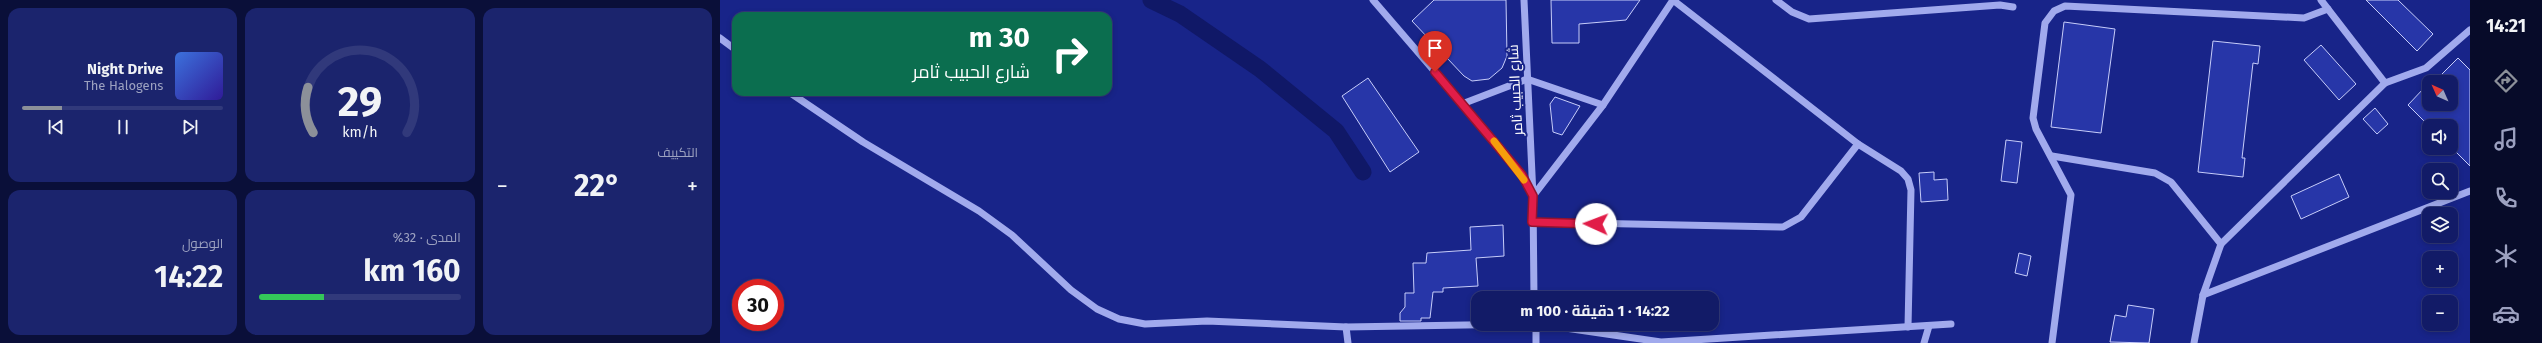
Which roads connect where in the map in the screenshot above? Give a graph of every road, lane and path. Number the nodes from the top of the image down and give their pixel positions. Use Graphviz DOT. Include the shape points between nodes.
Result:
graph roads {
  1 [pos="1373,0"];
  2 [pos="1524,0"];
  3 [pos="1673,0"];
  4 [pos="1776,0"];
  5 [pos="2321,0"];
  6 [pos="2013,7"];
  7 [pos="2328,9"];
  8 [pos="2470,30"];
  9 [pos="720,38"];
  10 [pos="732,47"];
  11 [pos="1527,79"];
  12 [pos="2386,84"];
  13 [pos="795,96"];
  14 [pos="1462,104"];
  15 [pos="1603,105"];
  16 [pos="1858,144"];
  17 [pos="2052,156"];
  18 [pos="2470,191"];
  19 [pos="1533,196"];
  20 [pos="1532,222"];
  21 [pos="2221,244"];
  22 [pos="1534,291"];
  23 [pos="2203,295"];
  24 [pos="1951,324"];
  25 [pos="1471,325"];
  26 [pos="1346,326"];
  27 [pos="1929,326"];
  28 [pos="1908,327"];
  29 [pos="1537,331"];
  30 [pos="1586,331"];
  31 [pos="1348,343"];
  32 [pos="1536,343"];
  33 [pos="1924,343"];
  34 [pos="2052,343"];
  35 [pos="2194,343"];
  1 -- 14 [label="street"];
  2 -- 11 [label="street, شارع الحبيب ثامر"];
  3 -- 15 [label="street"];
  3 -- 16 [label="street"];
  4 -- 6 [label="street" via="1792,12 1809,19 2000,5"];
  5 -- 7 [label="street"];
  7 -- 12 [label="street"];
  7 -- 17 [label="street" via="2304,18 2088,6 2064,6 2054,11 2045,23 2033,118 2036,129"];
  8 -- 12 [label="street" via="2426,68"];
  9 -- 10 [label="street"];
  11 -- 14 [label="street"];
  11 -- 15 [label="street"];
  11 -- 19 [label="street, شارع الحبيب ثامر"];
  12 -- 21 [label="street"];
  13 -- 26 [label="street" via="863,142 979,211 1017,240 1070,290 1097,309 1119,319 1145,324 1207,320"];
  14 -- 19 [label="street" via="1522,175"];
  15 -- 19 [label="street"];
  16 -- 20 [label="street" via="1801,217 1783,227"];
  16 -- 28 [label="street" via="1901,171 1908,179 1911,190"];
  17 -- 21 [label="street" via="2155,174 2171,182"];
  17 -- 34 [label="street" via="2071,195"];
  18 -- 23 [label="street"];
  19 -- 20 [label="street, شارع الحبيب ثامر"];
  20 -- 22 [label="street, شارع الحبيب ثامر"];
  21 -- 23 [label="street"];
  23 -- 35 [label="street"];
  24 -- 27 [label="street"];
  25 -- 26 [label="street"];
  26 -- 31 [label="street"];
  27 -- 28 [label="street"];
  27 -- 33 [label="street"];
  28 -- 30 [label="street" via="1662,342"];
  29 -- 32 [label="street"];
}
